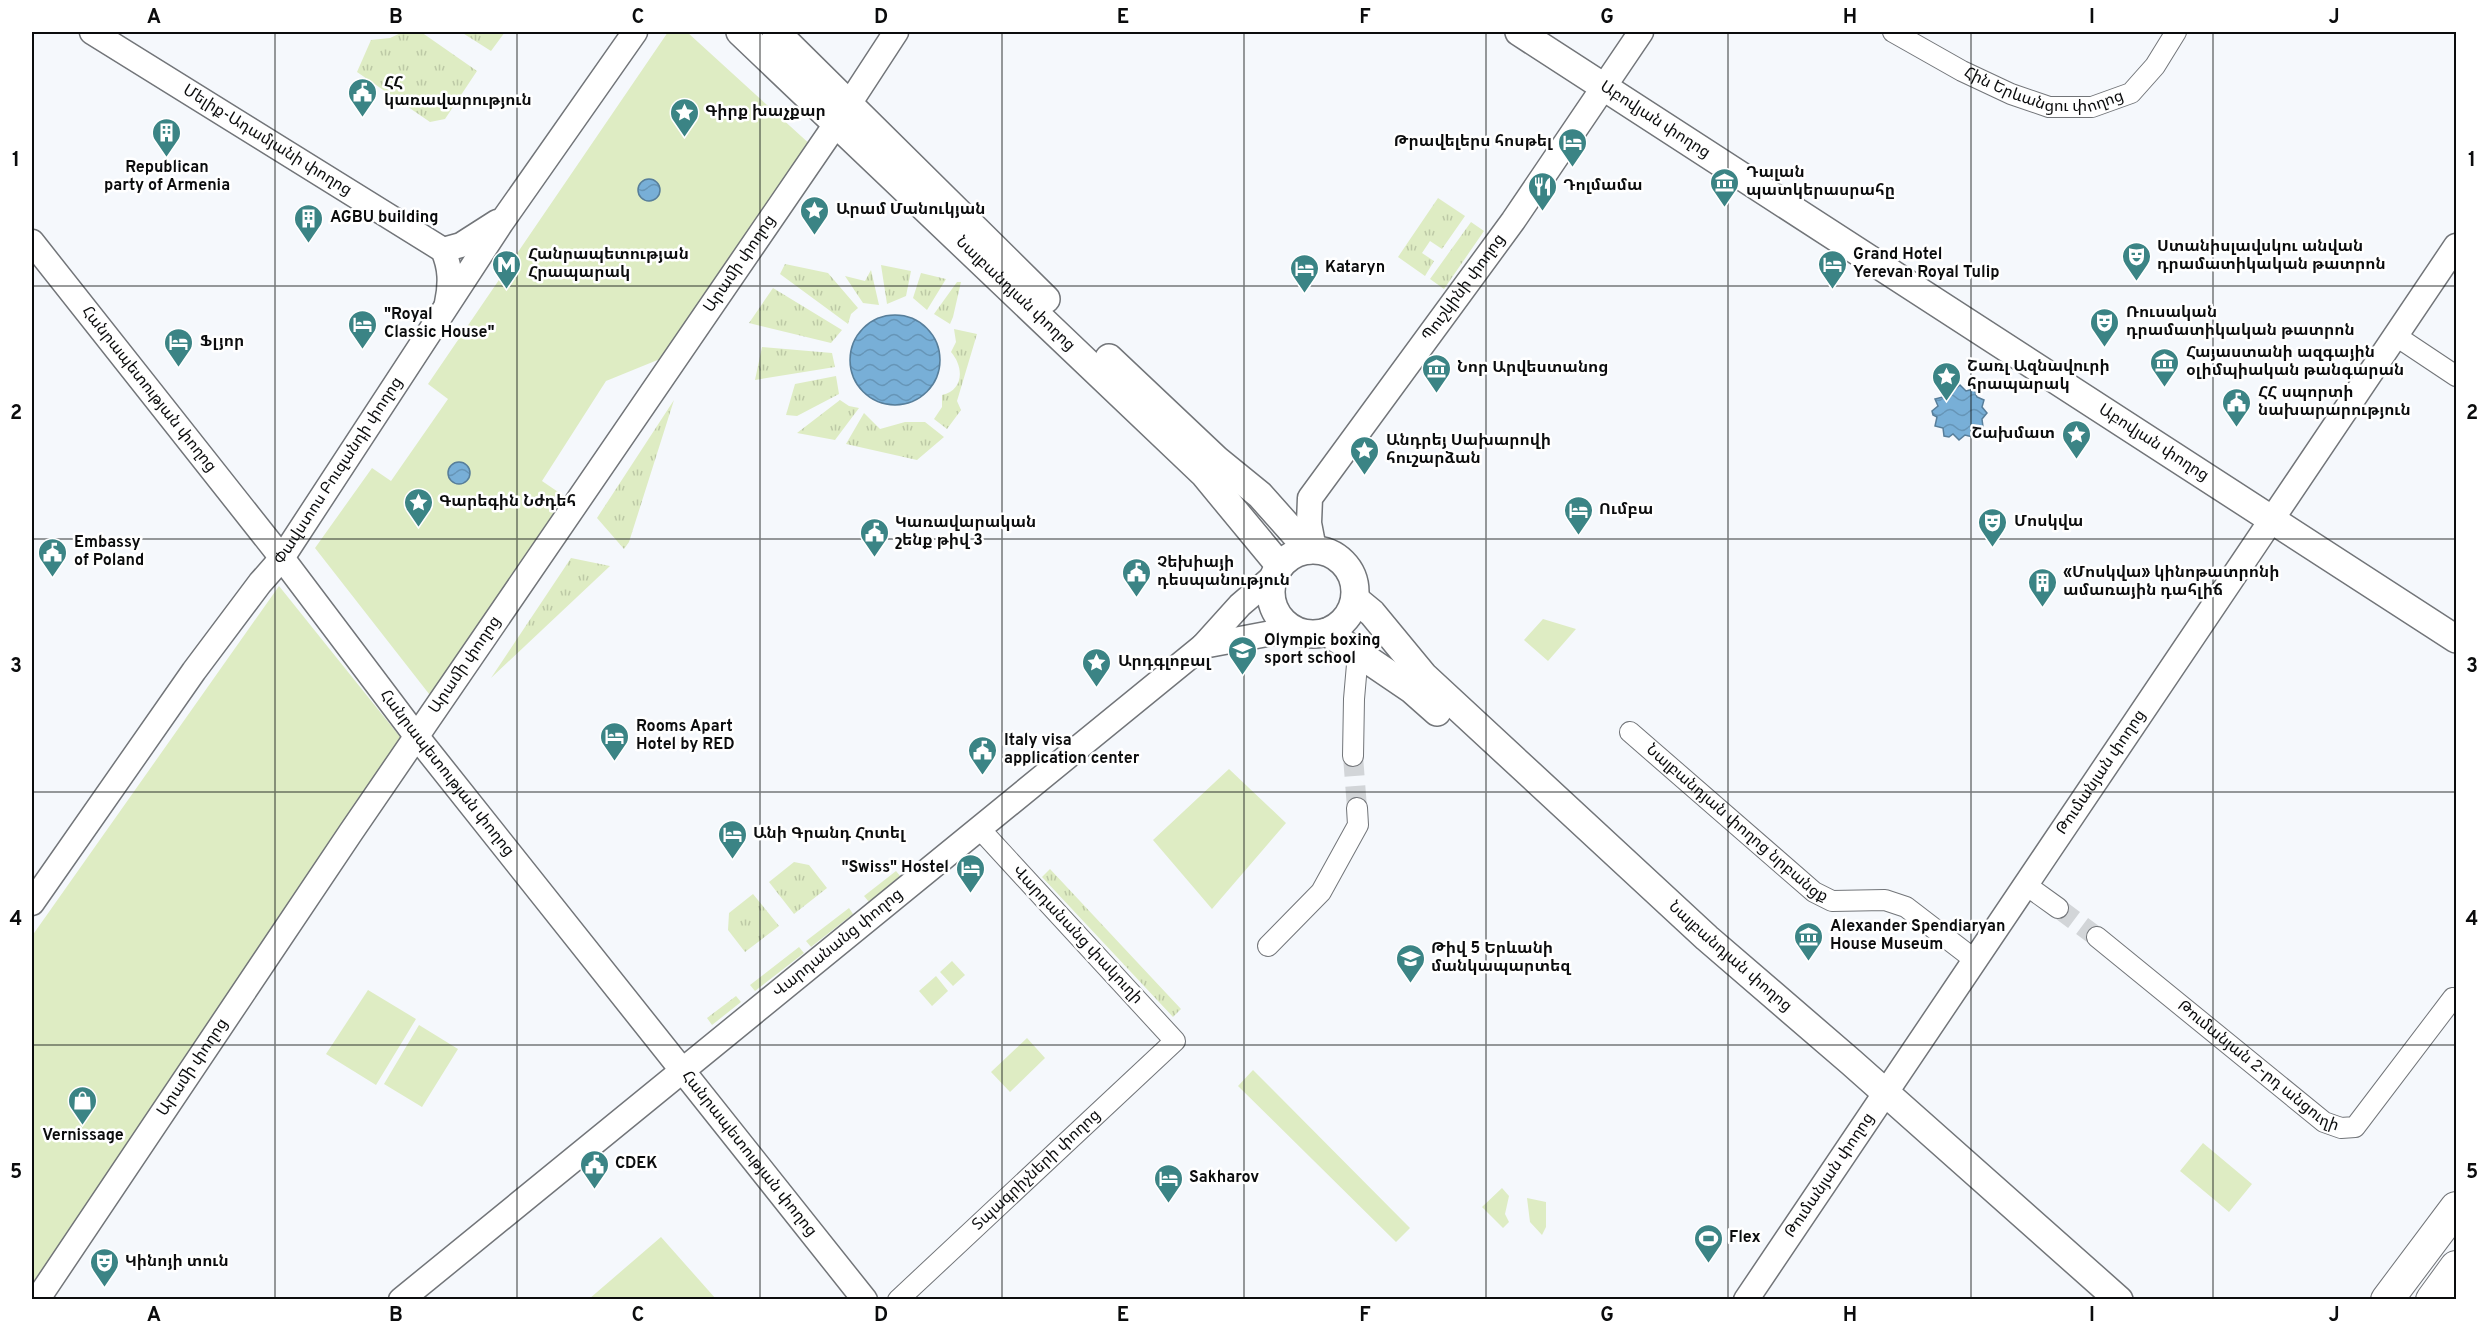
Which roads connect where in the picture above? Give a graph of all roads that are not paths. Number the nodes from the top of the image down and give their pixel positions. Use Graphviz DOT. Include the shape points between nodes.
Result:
graph roads {
  1 [pos="92,32"];
  2 [pos="635,32"];
  3 [pos="740,32"];
  4 [pos="776,32"];
  5 [pos="896,32"];
  6 [pos="1519,32"];
  7 [pos="1641,32"];
  8 [pos="1893,32"];
  9 [pos="2176,32"];
  10 [pos="1604,88"];
  11 [pos="843,114"];
  12 [pos="510,210"];
  13 [pos="32,242"];
  14 [pos="2457,246"];
  15 [pos="443,250"];
  16 [pos="446,309"];
  17 [pos="2396,336"];
  18 [pos="2457,376"];
  19 [pos="2272,520"];
  20 [pos="1311,549"];
  21 [pos="282,558"];
  22 [pos="1277,570"];
  23 [pos="1355,599"];
  24 [pos="1293,629"];
  25 [pos="1327,632"];
  26 [pos="2457,639"];
  27 [pos="1203,646"];
  28 [pos="1358,653"];
  29 [pos="1630,732"];
  30 [pos="417,737"];
  31 [pos="1353,756"];
  32 [pos="1357,808"];
  33 [pos="979,828"];
  34 [pos="2026,885"];
  35 [pos="32,903"];
  36 [pos="2058,908"];
  37 [pos="2097,937"];
  38 [pos="1268,946"];
  39 [pos="1975,960"];
  40 [pos="2452,998"];
  41 [pos="1175,1041"];
  42 [pos="683,1068"];
  43 [pos="1882,1099"];
  44 [pos="2457,1208"];
  45 [pos="2457,1267"];
  46 [pos="37,1299"];
  47 [pos="401,1299"];
  48 [pos="865,1299"];
  49 [pos="898,1299"];
  50 [pos="1746,1299"];
  51 [pos="2102,1299"];
  52 [pos="2119,1299"];
  53 [pos="2387,1299"];
  54 [pos="2432,1299"];
  1 -- 15 [label="street, Մելիք-Ադամյանի փողոց"];
  2 -- 12 [label="street, Փավստոս Բուզանդի փողոց"];
  3 -- 11 [label="main road, Նալբանդյան փողոց"];
  4 -- 11 [label="main road, Նալբանդյան փողոց"];
  5 -- 11 [label="street, Արամի փողոց"];
  6 -- 10 [label="main road, Աբովյան փողոց"];
  7 -- 10 [label="street, Պուշկինի փողոց"];
  8 -- 9 [label="street, Հին Երևանցու փողոց" via="2011,94 2049,107 2092,107 2131,93 2155,66"];
  10 -- 19 [label="main road, Աբովյան փողոց"];
  10 -- 20 [label="street, Պուշկինի փողոց" via="1513,221 1310,498"];
  11 -- 20 [label="main road, Նալբանդյան փողոց" via="1260,495"];
  11 -- 22 [label="main road, Նալբանդյան փողոց" via="1204,474"];
  11 -- 30 [label="street, Արամի փողոց"];
  12 -- 15 [label="street" via="479,234"];
  12 -- 16 [label="street, Փավստոս Բուզանդի փողոց"];
  13 -- 21 [label="street, Հանրապետության փողոց"];
  14 -- 17 [label="street, Թումանյան փողոց"];
  15 -- 16 [label="street" via="450,279"];
  16 -- 21 [label="street, Փավստոս Բուզանդի փողոց"];
  17 -- 18 [label="street"];
  17 -- 19 [label="street, Թումանյան փողոց"];
  19 -- 26 [label="main road, Աբովյան փողոց"];
  19 -- 34 [label="street, Թումանյան փողոց"];
  20 -- 22 [label="main road" via="1293,555"];
  20 -- 23 [label="main road" via="1342,561 1353,578"];
  21 -- 30 [label="street, Հանրապետության փողոց"];
  21 -- 35 [label="street, Փավստոս Բուզանդի փողոց" via="194,671"];
  22 -- 24 [label="main road" via="1272,586 1274,604 1283,621"];
  22 -- 27 [label="street"];
  23 -- 25 [label="main road" via="1345,619"];
  23 -- 43 [label="main road, Նալբանդյան փողոց" via="1372,613 1424,676"];
  24 -- 25 [label="main road" via="1315,634"];
  24 -- 27 [label="street, Վարդանանց փողոց"];
  25 -- 28 [label="main road, Նալբանդյան փողոց"];
  27 -- 33 [label="street, Վարդանանց փողոց"];
  28 -- 31 [label="street"];
  28 -- 43 [label="main road, Նալբանդյան փողոց" via="1411,689 1697,949"];
  29 -- 39 [label="street, Նալբանդյան փողոց նրբանցք" via="1814,892 1832,901 1885,900 1906,907"];
  30 -- 42 [label="street, Հանրապետության փողոց"];
  30 -- 46 [label="street, Արամի փողոց"];
  32 -- 38 [label="street" via="1358,825 1321,892"];
  33 -- 41 [label="street, Վարդանանց փակուղի"];
  33 -- 42 [label="street, Վարդանանց փողոց"];
  34 -- 36 [label="street"];
  34 -- 39 [label="street, Թումանյան փողոց"];
  37 -- 40 [label="street, Թումանյան 2-րդ անցուղի" via="2324,1122 2341,1128 2355,1127"];
  39 -- 43 [label="street, Թումանյան փողոց"];
  41 -- 49 [label="street, Տպագրիչների փողոց"];
  42 -- 47 [label="street, Վարդանանց փողոց"];
  42 -- 48 [label="street, Հանրապետության փողոց"];
  43 -- 50 [label="street, Թումանյան փողոց"];
  43 -- 51 [label="main road, Նալբանդյան փողոց"];
  43 -- 52 [label="main road, Նալբանդյան փողոց"];
  44 -- 53 [label="main road"];
  45 -- 54 [label="main road"];
}
